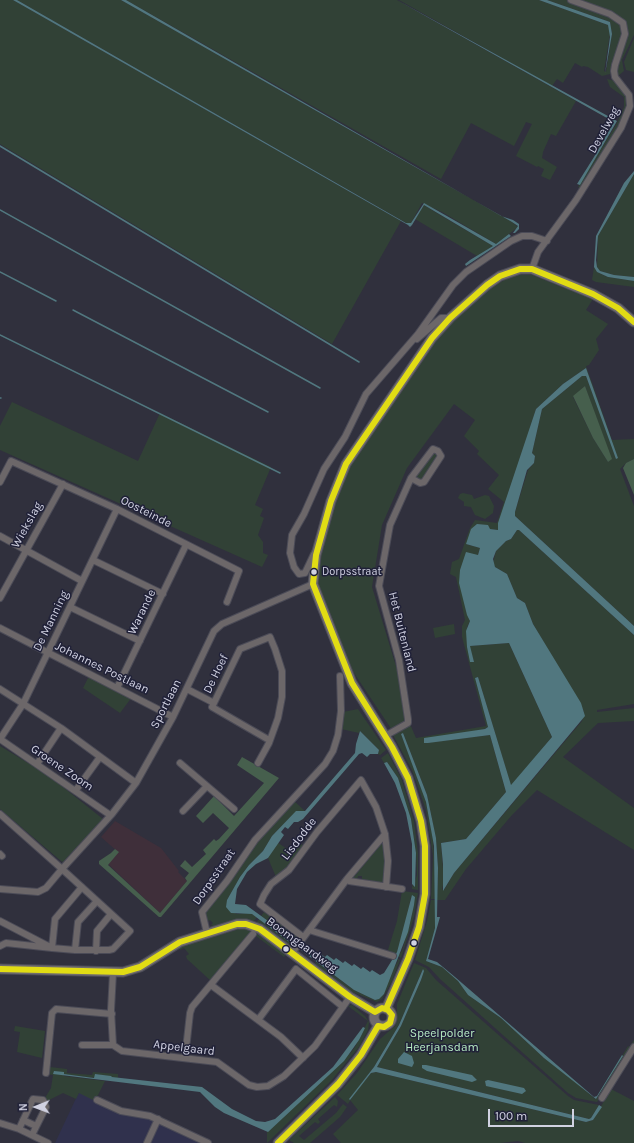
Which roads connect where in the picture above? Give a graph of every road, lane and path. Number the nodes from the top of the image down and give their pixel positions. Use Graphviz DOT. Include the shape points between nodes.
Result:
graph roads {
  1 [pos="571,0"];
  2 [pos="547,241"];
  3 [pos="532,269"];
  4 [pos="450,318"];
  5 [pos="634,322"];
  6 [pos="409,344"];
  7 [pos="411,478"];
  8 [pos="0,482"];
  9 [pos="63,484"];
  10 [pos="117,509"];
  11 [pos="0,536"];
  12 [pos="186,545"];
  13 [pos="318,547"];
  14 [pos="26,551"];
  15 [pos="93,560"];
  16 [pos="82,581"];
  17 [pos="313,584"];
  18 [pos="163,594"];
  19 [pos="0,598"];
  20 [pos="227,602"];
  21 [pos="70,607"];
  22 [pos="0,628"];
  23 [pos="140,641"];
  24 [pos="48,654"];
  25 [pos="342,672"];
  26 [pos="117,688"];
  27 [pos="187,689"];
  28 [pos="0,690"];
  29 [pos="214,703"];
  30 [pos="23,704"];
  31 [pos="173,717"];
  32 [pos="61,728"];
  33 [pos="385,736"];
  34 [pos="0,739"];
  35 [pos="269,740"];
  36 [pos="100,756"];
  37 [pos="180,763"];
  38 [pos="258,763"];
  39 [pos="37,764"];
  40 [pos="136,783"];
  41 [pos="207,786"];
  42 [pos="76,790"];
  43 [pos="234,809"];
  44 [pos="183,810"];
  45 [pos="0,814"];
  46 [pos="110,815"];
  47 [pos="384,834"];
  48 [pos="62,869"];
  49 [pos="347,879"];
  50 [pos="82,887"];
  51 [pos="386,887"];
  52 [pos="0,889"];
  53 [pos="402,889"];
  54 [pos="97,901"];
  55 [pos="111,914"];
  56 [pos="0,921"];
  57 [pos="309,930"];
  58 [pos="207,934"];
  59 [pos="253,934"];
  60 [pos="303,938"];
  61 [pos="0,946"];
  62 [pos="52,948"];
  63 [pos="75,950"];
  64 [pos="96,951"];
  65 [pos="292,954"];
  66 [pos="393,956"];
  67 [pos="0,970"];
  68 [pos="113,973"];
  69 [pos="211,985"];
  70 [pos="350,996"];
  71 [pos="343,1007"];
  72 [pos="386,1009"];
  73 [pos="375,1012"];
  74 [pos="112,1014"];
  75 [pos="258,1020"];
  76 [pos="378,1026"];
  77 [pos="82,1045"];
  78 [pos="113,1045"];
  79 [pos="634,1047"];
  80 [pos="185,1058"];
  81 [pos="303,1058"];
  82 [pos="46,1073"];
  83 [pos="602,1098"];
  84 [pos="97,1100"];
  85 [pos="158,1119"];
  86 [pos="23,1120"];
  87 [pos="0,1123"];
  88 [pos="36,1126"];
  89 [pos="19,1129"];
  90 [pos="32,1135"];
  91 [pos="48,1143"];
  92 [pos="147,1143"];
  93 [pos="208,1143"];
  94 [pos="278,1143"];
  1 -- 2 [label="street, Develweg" via="610,14 623,23 625,34 614,71 615,77 629,95 630,106 621,128"];
  2 -- 3 [label="street, Develweg" via="538,252"];
  2 -- 6 [label="street, Dorpsstraat" via="522,236 478,262 453,285"];
  3 -- 4 [label="main road, Dorpsstraat" via="520,269 500,276 487,284"];
  3 -- 5 [label="main road" via="593,294 618,308"];
  4 -- 6 [label="street, Dorpsstraat" via="441,318"];
  4 -- 13 [label="main road, Dorpsstraat" via="432,338 346,464 331,501"];
  6 -- 13 [label="street, Dorpsstraat" via="366,394 345,437 324,469 292,535 290,553 294,568 299,574 305,573"];
  7 -- 7 [label="street, Het Buitenland" via="420,483 424,482 441,456 438,451 433,449"];
  7 -- 33 [label="street, Het Buitenland" via="390,525 379,586 399,660 408,721"];
  8 -- 9 [label="street, Oosteinde" via="11,461"];
  9 -- 10 [label="street, Oosteinde"];
  9 -- 14 [label="street, Wiekslag"];
  10 -- 12 [label="street, Oosteinde"];
  10 -- 15 [label="street, De Manning"];
  11 -- 14 [label="street"];
  12 -- 18 [label="street, Warande"];
  12 -- 20 [label="street, Oosteinde" via="240,571"];
  13 -- 17 [label="main road, Dorpsstraat"];
  14 -- 16 [label="street"];
  14 -- 19 [label="street, Wiekslag"];
  15 -- 16 [label="street, De Manning"];
  15 -- 18 [label="street"];
  16 -- 21 [label="street, De Manning"];
  17 -- 25 [label="main road, Dorpsstraat"];
  17 -- 27 [label="street, Sportlaan" via="222,624 214,631"];
  18 -- 23 [label="street, Warande"];
  21 -- 23 [label="street"];
  21 -- 24 [label="street, De Manning"];
  22 -- 24 [label="street, Johannes Postlaan"];
  23 -- 26 [label="street, Warande"];
  24 -- 26 [label="street, Johannes Postlaan"];
  24 -- 30 [label="street, De Manning"];
  25 -- 33 [label="main road"];
  25 -- 58 [label="street, Dorpsstraat" via="341,711 333,751 325,764 255,840 202,912"];
  26 -- 31 [label="street, Johannes Postlaan"];
  27 -- 29 [label="street, De Hoef"];
  27 -- 31 [label="street, Sportlaan"];
  28 -- 30 [label="street"];
  29 -- 35 [label="street, De Hoef" via="212,707"];
  29 -- 35 [label="street, De Hoef" via="240,649 270,637 279,661 282,684 278,718"];
  30 -- 32 [label="street"];
  30 -- 34 [label="street, De Manning"];
  31 -- 40 [label="street, Sportlaan"];
  32 -- 36 [label="street"];
  32 -- 39 [label="street"];
  33 -- 72 [label="main road" via="400,761 416,799 425,846 426,867 425,894 419,927"];
  34 -- 39 [label="street, Groene Zoom"];
  35 -- 38 [label="street, De Hoef"];
  36 -- 40 [label="street"];
  36 -- 42 [label="street"];
  37 -- 41 [label="street"];
  39 -- 42 [label="street, Groene Zoom"];
  40 -- 46 [label="street, Sportlaan"];
  41 -- 43 [label="street"];
  41 -- 44 [label="street"];
  42 -- 46 [label="street, Groene Zoom"];
  45 -- 48 [label="street"];
  46 -- 48 [label="street, Sportlaan"];
  47 -- 49 [label="street"];
  47 -- 51 [label="street" via="388,861"];
  47 -- 60 [label="street, Lisdodde" via="376,807 361,780 289,870 271,884 260,904"];
  48 -- 50 [label="street"];
  48 -- 52 [label="street, Sportlaan" via="46,888 38,892"];
  49 -- 51 [label="street"];
  49 -- 57 [label="street"];
  50 -- 54 [label="street"];
  50 -- 62 [label="street" via="55,919"];
  51 -- 53 [label="street"];
  54 -- 55 [label="street"];
  54 -- 63 [label="street" via="78,922"];
  55 -- 64 [label="street" via="97,931"];
  55 -- 64 [label="street" via="130,931 113,949"];
  56 -- 62 [label="street"];
  57 -- 60 [label="street"];
  57 -- 66 [label="street"];
  58 -- 65 [label="main road, Boomgaardweg" via="237,924 253,925"];
  58 -- 68 [label="main road" via="171,946 133,970"];
  59 -- 69 [label="street"];
  60 -- 65 [label="street"];
  61 -- 62 [label="street" via="6,944"];
  62 -- 63 [label="street"];
  63 -- 64 [label="street"];
  65 -- 70 [label="main road, Boomgaardweg"];
  67 -- 68 [label="main road"];
  68 -- 74 [label="street"];
  69 -- 75 [label="street"];
  69 -- 80 [label="street" via="192,1007"];
  70 -- 71 [label="street, Appelgaard"];
  70 -- 73 [label="main road, Boomgaardweg"];
  71 -- 75 [label="street" via="296,969"];
  71 -- 81 [label="street, Appelgaard" via="315,1046"];
  72 -- 73 [label="main road" via="380,1008"];
  72 -- 76 [label="main road" via="392,1015 391,1022 386,1026"];
  73 -- 76 [label="main road" via="374,1020"];
  74 -- 78 [label="street"];
  74 -- 82 [label="street" via="56,1009 52,1013"];
  75 -- 81 [label="street"];
  76 -- 94 [label="main road" via="361,1055 338,1084"];
  77 -- 78 [label="street"];
  78 -- 80 [label="street, Appelgaard" via="122,1051"];
  79 -- 83 [label="street"];
  80 -- 81 [label="street, Appelgaard" via="217,1062 249,1085 257,1087 275,1083"];
  84 -- 85 [label="street" via="121,1111"];
  85 -- 92 [label="street"];
  85 -- 93 [label="street"];
  86 -- 88 [label="street"];
  86 -- 88 [label="street" via="33,1099 43,1100 46,1107"];
  86 -- 89 [label="street"];
  87 -- 89 [label="street"];
  88 -- 90 [label="street"];
  89 -- 90 [label="street"];
  90 -- 91 [label="street"];
}
